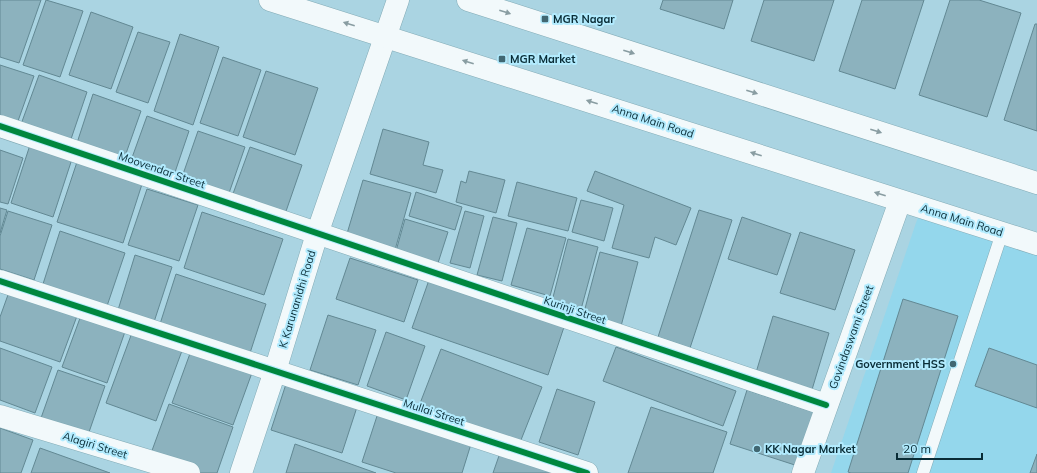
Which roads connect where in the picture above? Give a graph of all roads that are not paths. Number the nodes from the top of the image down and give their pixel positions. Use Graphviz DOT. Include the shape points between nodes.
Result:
graph roads {
  1 [pos="270,0"];
  2 [pos="398,0"];
  3 [pos="468,0"];
  4 [pos="386,36"];
  5 [pos="0,126"];
  6 [pos="1037,183"];
  7 [pos="900,201"];
  8 [pos="1002,233"];
  9 [pos="317,234"];
  10 [pos="1037,244"];
  11 [pos="0,280"];
  12 [pos="275,370"];
  13 [pos="826,405"];
  14 [pos="0,416"];
  15 [pos="189,473"];
  16 [pos="241,473"];
  17 [pos="587,473"];
  18 [pos="803,473"];
  19 [pos="923,473"];
  4 -- 1 [label="street, Anna Main Road, one-way"];
  2 -- 4 [label="street, K Karunanidhi Road"];
  3 -- 6 [label="street, one-way"];
  7 -- 4 [label="street, Anna Main Road, one-way"];
  4 -- 9 [label="street, K Karunanidhi Road"];
  5 -- 9 [label="street, Moovendar Street"];
  7 -- 8 [label="street, Anna Main Road"];
  7 -- 13 [label="street, Govindaswami Street"];
  8 -- 10 [label="street, Anna Main Road"];
  8 -- 19 [label="lane"];
  9 -- 12 [label="street, K Karunanidhi Road"];
  9 -- 13 [label="street, Kurinji Street"];
  11 -- 12 [label="street, Mullai Street"];
  12 -- 16 [label="street, K Karunanidhi Road"];
  12 -- 17 [label="street, Mullai Street"];
  13 -- 18 [label="street, Govindaswami Street"];
  14 -- 15 [label="street, Alagiri Street"];
}
